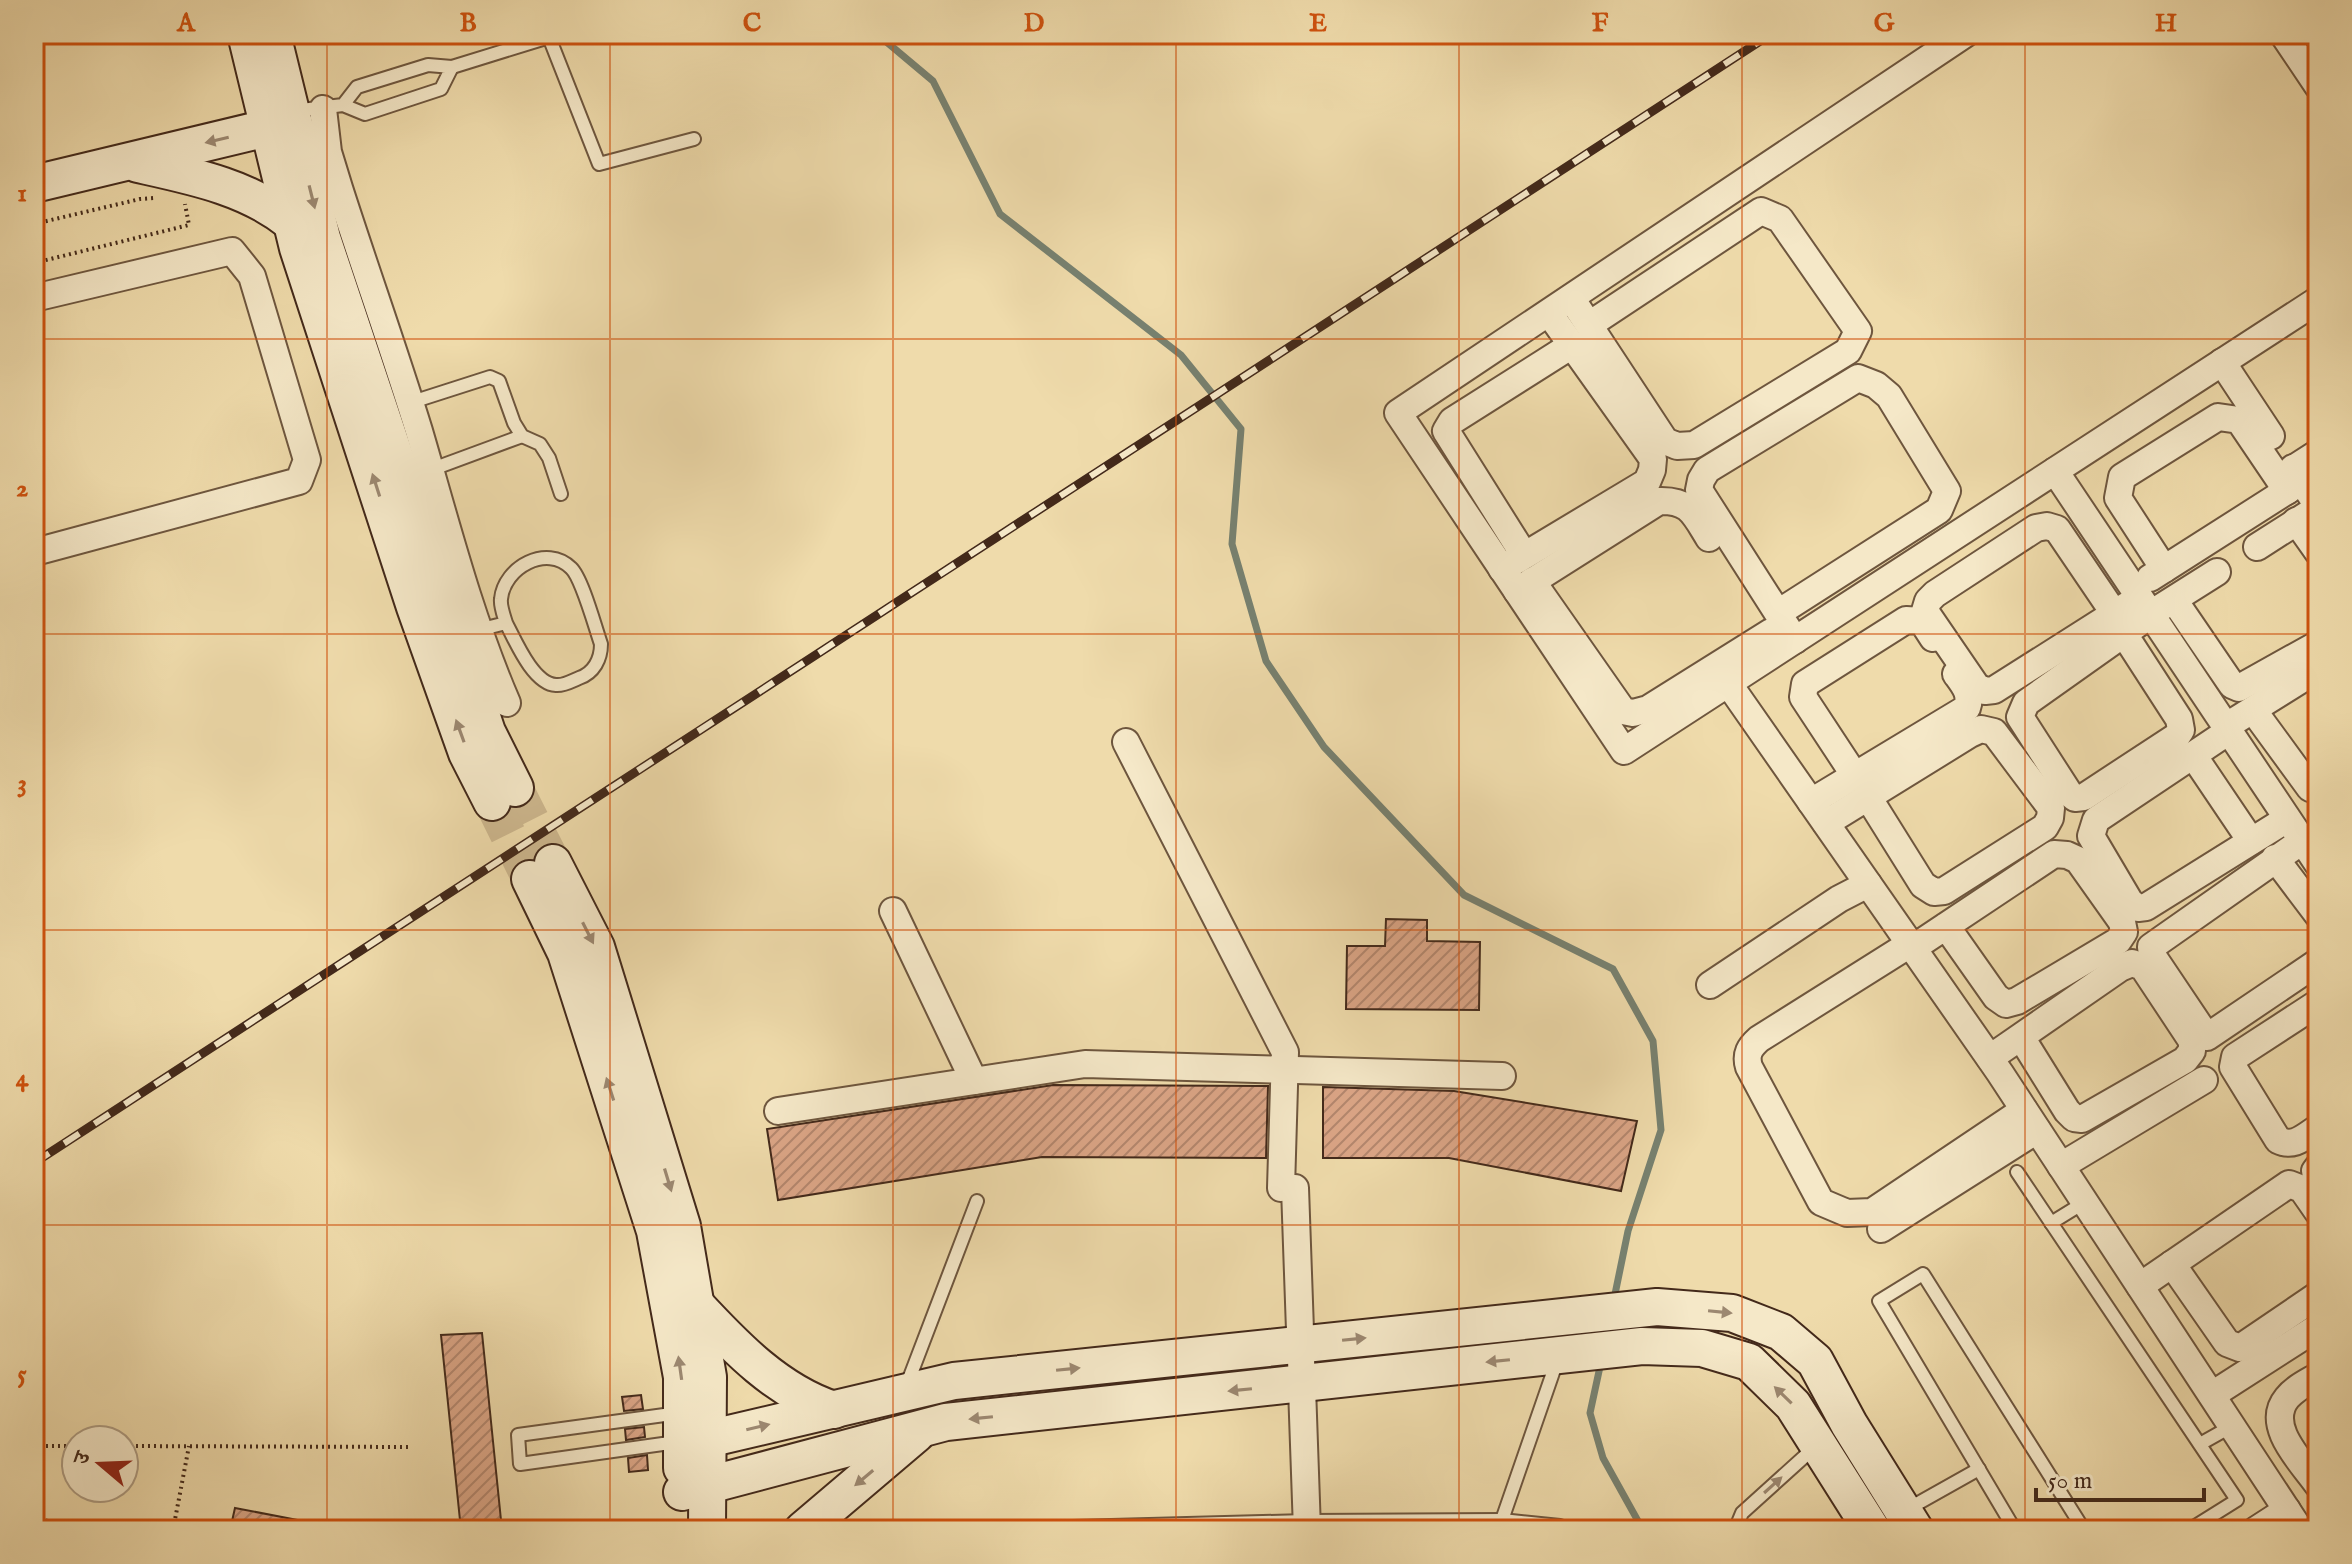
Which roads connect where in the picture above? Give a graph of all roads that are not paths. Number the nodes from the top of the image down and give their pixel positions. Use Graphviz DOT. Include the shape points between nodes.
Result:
graph roads {
  1 [pos="246,34"];
  2 [pos="272,34"];
  3 [pos="1965,34"];
  4 [pos="2283,34"];
  5 [pos="452,67"];
  6 [pos="2318,86"];
  7 [pos="296,111"];
  8 [pos="694,139"];
  9 [pos="34,161"];
  10 [pos="127,162"];
  11 [pos="34,184"];
  12 [pos="291,222"];
  13 [pos="34,298"];
  14 [pos="1571,298"];
  15 [pos="2318,300"];
  16 [pos="1549,313"];
  17 [pos="1581,335"];
  18 [pos="2222,362"];
  19 [pos="409,403"];
  20 [pos="522,436"];
  21 [pos="2318,453"];
  22 [pos="430,470"];
  23 [pos="2055,471"];
  24 [pos="561,494"];
  25 [pos="2305,494"];
  26 [pos="2257,547"];
  27 [pos="35,552"];
  28 [pos="2318,552"];
  29 [pos="2164,569"];
  30 [pos="2217,572"];
  31 [pos="1519,574"];
  32 [pos="2174,600"];
  33 [pos="2141,601"];
  34 [pos="506,623"];
  35 [pos="2119,623"];
  36 [pos="478,630"];
  37 [pos="1781,633"];
  38 [pos="2318,644"];
  39 [pos="2318,669"];
  40 [pos="1728,683"];
  41 [pos="507,703"];
  42 [pos="2253,710"];
  43 [pos="2227,729"];
  44 [pos="1126,742"];
  45 [pos="2193,755"];
  46 [pos="1862,786"];
  47 [pos="2318,791"];
  48 [pos="1818,813"];
  49 [pos="2287,819"];
  50 [pos="2251,841"];
  51 [pos="2311,845"];
  52 [pos="2275,858"];
  53 [pos="1868,884"];
  54 [pos="893,911"];
  55 [pos="2318,915"];
  56 [pos="1946,926"];
  57 [pos="1912,946"];
  58 [pos="2318,962"];
  59 [pos="1710,985"];
  60 [pos="2318,1003"];
  61 [pos="2021,1037"];
  62 [pos="1990,1058"];
  63 [pos="1285,1069"];
  64 [pos="1502,1076"];
  65 [pos="2204,1080"];
  66 [pos="974,1081"];
  67 [pos="778,1111"];
  68 [pos="2030,1120"];
  69 [pos="2318,1128"];
  70 [pos="2061,1166"];
  71 [pos="2318,1167"];
  72 [pos="2017,1172"];
  73 [pos="2318,1182"];
  74 [pos="977,1201"];
  75 [pos="2085,1202"];
  76 [pos="2318,1212"];
  77 [pos="2051,1223"];
  78 [pos="1881,1229"];
  79 [pos="2172,1264"];
  80 [pos="2140,1286"];
  81 [pos="2318,1295"];
  82 [pos="696,1305"];
  83 [pos="2318,1327"];
  84 [pos="1301,1345"];
  85 [pos="1568,1354"];
  86 [pos="2318,1376"];
  87 [pos="1302,1383"];
  88 [pos="903,1393"];
  89 [pos="2212,1395"];
  90 [pos="834,1410"];
  91 [pos="2232,1426"];
  92 [pos="924,1428"];
  93 [pos="688,1434"];
  94 [pos="1818,1444"];
  95 [pos="2200,1444"];
  96 [pos="1979,1469"];
  97 [pos="2318,1485"];
  98 [pos="694,1489"];
  99 [pos="1502,1520"];
  100 [pos="1909,1520"];
  101 [pos="2294,1520"];
  102 [pos="1306,1525"];
  103 [pos="1858,1525"];
  104 [pos="682,1530"];
  105 [pos="707,1530"];
  106 [pos="803,1530"];
  107 [pos="957,1530"];
  108 [pos="1564,1530"];
  109 [pos="1735,1530"];
  110 [pos="2015,1530"];
  111 [pos="2084,1530"];
  112 [pos="2189,1530"];
  113 [pos="2256,1530"];
  1 -- 7 [label="street"];
  2 -- 7 [label="street"];
  3 -- 14 [label="street"];
  4 -- 6 [label="street"];
  5 -- 7 [label="lane" via="428,65"];
  5 -- 7 [label="lane" via="441,89 365,114"];
  5 -- 8 [label="lane" via="549,37 599,164"];
  7 -- 9 [label="street"];
  7 -- 10 [label="street, one-way"];
  7 -- 12 [label="street"];
  7 -- 12 [label="street, one-way" via="326,252 504,795 467,753"];
  7 -- 19 [label="street" via="328,152"];
  10 -- 11 [label="street"];
  10 -- 12 [label="street" via="209,181 269,204"];
  13 -- 27 [label="street" via="232,251 252,276 307,460 299,481"];
  14 -- 16 [label="street"];
  14 -- 17 [label="street"];
  15 -- 18 [label="street"];
  16 -- 17 [label="street"];
  16 -- 31 [label="street" via="1398,413"];
  17 -- 17 [label="street" via="1761,211 1780,219 1858,331 1848,351 1694,445 1677,446 1665,441"];
  17 -- 31 [label="street" via="1653,459 1652,470 1647,482"];
  17 -- 31 [label="street" via="1452,421 1446,431"];
  18 -- 23 [label="street"];
  18 -- 25 [label="street"];
  19 -- 20 [label="lane" via="490,377 499,381"];
  19 -- 22 [label="street"];
  20 -- 22 [label="lane"];
  20 -- 24 [label="lane" via="540,444"];
  21 -- 25 [label="street"];
  22 -- 36 [label="street"];
  23 -- 33 [label="street"];
  23 -- 37 [label="street"];
  25 -- 26 [label="street"];
  25 -- 28 [label="street"];
  25 -- 29 [label="street"];
  25 -- 29 [label="street" via="2239,420 2218,417 2122,477 2118,498"];
  29 -- 33 [label="street"];
  30 -- 32 [label="street"];
  31 -- 37 [label="street" via="1659,501 1676,500 1690,509"];
  31 -- 37 [label="street" via="1623,711 1648,709"];
  31 -- 40 [label="street" via="1624,751"];
  32 -- 33 [label="street"];
  32 -- 38 [label="street" via="2239,688"];
  33 -- 35 [label="street"];
  33 -- 43 [label="street"];
  34 -- 34 [label="lane" via="501,600 514,569 544,558 562,559 575,571 601,654 587,675 559,686 549,684 526,661"];
  34 -- 36 [label="lane"];
  35 -- 35 [label="street" via="2022,708 2020,717 2075,798 2084,797 2181,730"];
  35 -- 35 [label="street" via="1985,691 1925,611 1935,594 2047,526 2057,529"];
  36 -- 41 [label="street"];
  37 -- 37 [label="street" via="1699,490 1701,480 1707,470 1858,378 1889,396 1947,491 1945,499 1939,510"];
  37 -- 40 [label="street"];
  39 -- 42 [label="street"];
  40 -- 48 [label="street"];
  42 -- 43 [label="street"];
  42 -- 47 [label="street" via="2310,788"];
  43 -- 45 [label="street"];
  43 -- 49 [label="street"];
  44 -- 63 [label="street" via="1285,1052"];
  45 -- 50 [label="street"];
  45 -- 50 [label="street" via="2091,828 2130,902 2146,907"];
  46 -- 46 [label="street" via="1967,708 1970,700 1922,621 1906,620 1805,684 1803,697"];
  46 -- 46 [label="street" via="1981,729 1994,732 2051,808 2050,818 2045,827 1944,891 1934,892 1923,885"];
  46 -- 48 [label="street"];
  48 -- 53 [label="street"];
  49 -- 50 [label="street"];
  49 -- 51 [label="street"];
  51 -- 52 [label="street"];
  52 -- 55 [label="street"];
  52 -- 58 [label="street" via="2153,944 2152,955 2207,1037"];
  53 -- 57 [label="street"];
  53 -- 59 [label="street"];
  54 -- 66 [label="street"];
  56 -- 56 [label="street" via="2054,854 2078,860 2124,932 2118,941 2006,1004"];
  56 -- 57 [label="street"];
  57 -- 62 [label="street"];
  57 -- 68 [label="street" via="1759,1039 1748,1053 1749,1067 1821,1202 1847,1213 1872,1212"];
  60 -- 69 [label="street" via="2235,1057 2233,1067 2278,1140 2295,1143"];
  61 -- 61 [label="street" via="2132,963 2143,967 2192,1041 2192,1051 2082,1119 2067,1111"];
  61 -- 62 [label="street"];
  62 -- 68 [label="street"];
  63 -- 64 [label="street"];
  63 -- 66 [label="street" via="1085,1064"];
  63 -- 84 [label="street"];
  65 -- 70 [label="street"];
  66 -- 67 [label="street"];
  68 -- 70 [label="street"];
  68 -- 78 [label="street"];
  70 -- 75 [label="street"];
  71 -- 73 [label="street"];
  72 -- 77 [label="lane"];
  74 -- 88 [label="lane"];
  75 -- 77 [label="lane"];
  75 -- 80 [label="street"];
  76 -- 79 [label="street" via="2302,1189 2289,1184"];
  77 -- 95 [label="lane"];
  79 -- 80 [label="street"];
  79 -- 81 [label="street" via="2233,1347 2240,1348"];
  80 -- 89 [label="street"];
  82 -- 90 [label="street" via="778,1381 807,1401"];
  82 -- 93 [label="street" via="708,1377"];
  93 -- 82 [label="street, one-way" via="655,1231 542,871 596,947 682,1226"];
  83 -- 89 [label="street"];
  84 -- 87 [label="street"];
  88 -- 84 [label="street, one-way" via="954,1381"];
  84 -- 100 [label="street, one-way" via="1642,1308 1732,1313 1781,1332 1815,1361"];
  85 -- 87 [label="street, one-way"];
  94 -- 85 [label="street, one-way" via="1793,1405 1749,1362 1702,1348 1642,1346"];
  85 -- 99 [label="lane"];
  86 -- 97 [label="street" via="2287,1398 2280,1409 2280,1425"];
  87 -- 92 [label="street, one-way"];
  87 -- 102 [label="street"];
  88 -- 90 [label="street"];
  89 -- 91 [label="street"];
  93 -- 90 [label="street, one-way"];
  91 -- 95 [label="lane"];
  91 -- 101 [label="street"];
  92 -- 98 [label="street"];
  92 -- 106 [label="street, one-way"];
  93 -- 93 [label="lane" via="518,1435 520,1464"];
  93 -- 98 [label="street"];
  94 -- 103 [label="street"];
  109 -- 94 [label="lane, one-way" via="1742,1513"];
  95 -- 112 [label="lane" via="2237,1500"];
  96 -- 100 [label="lane"];
  96 -- 110 [label="lane"];
  96 -- 111 [label="lane" via="1879,1301 1923,1274"];
  98 -- 104 [label="street"];
  98 -- 105 [label="street"];
  99 -- 102 [label="lane"];
  99 -- 108 [label="lane"];
  101 -- 113 [label="street"];
  102 -- 107 [label="lane"];
}
